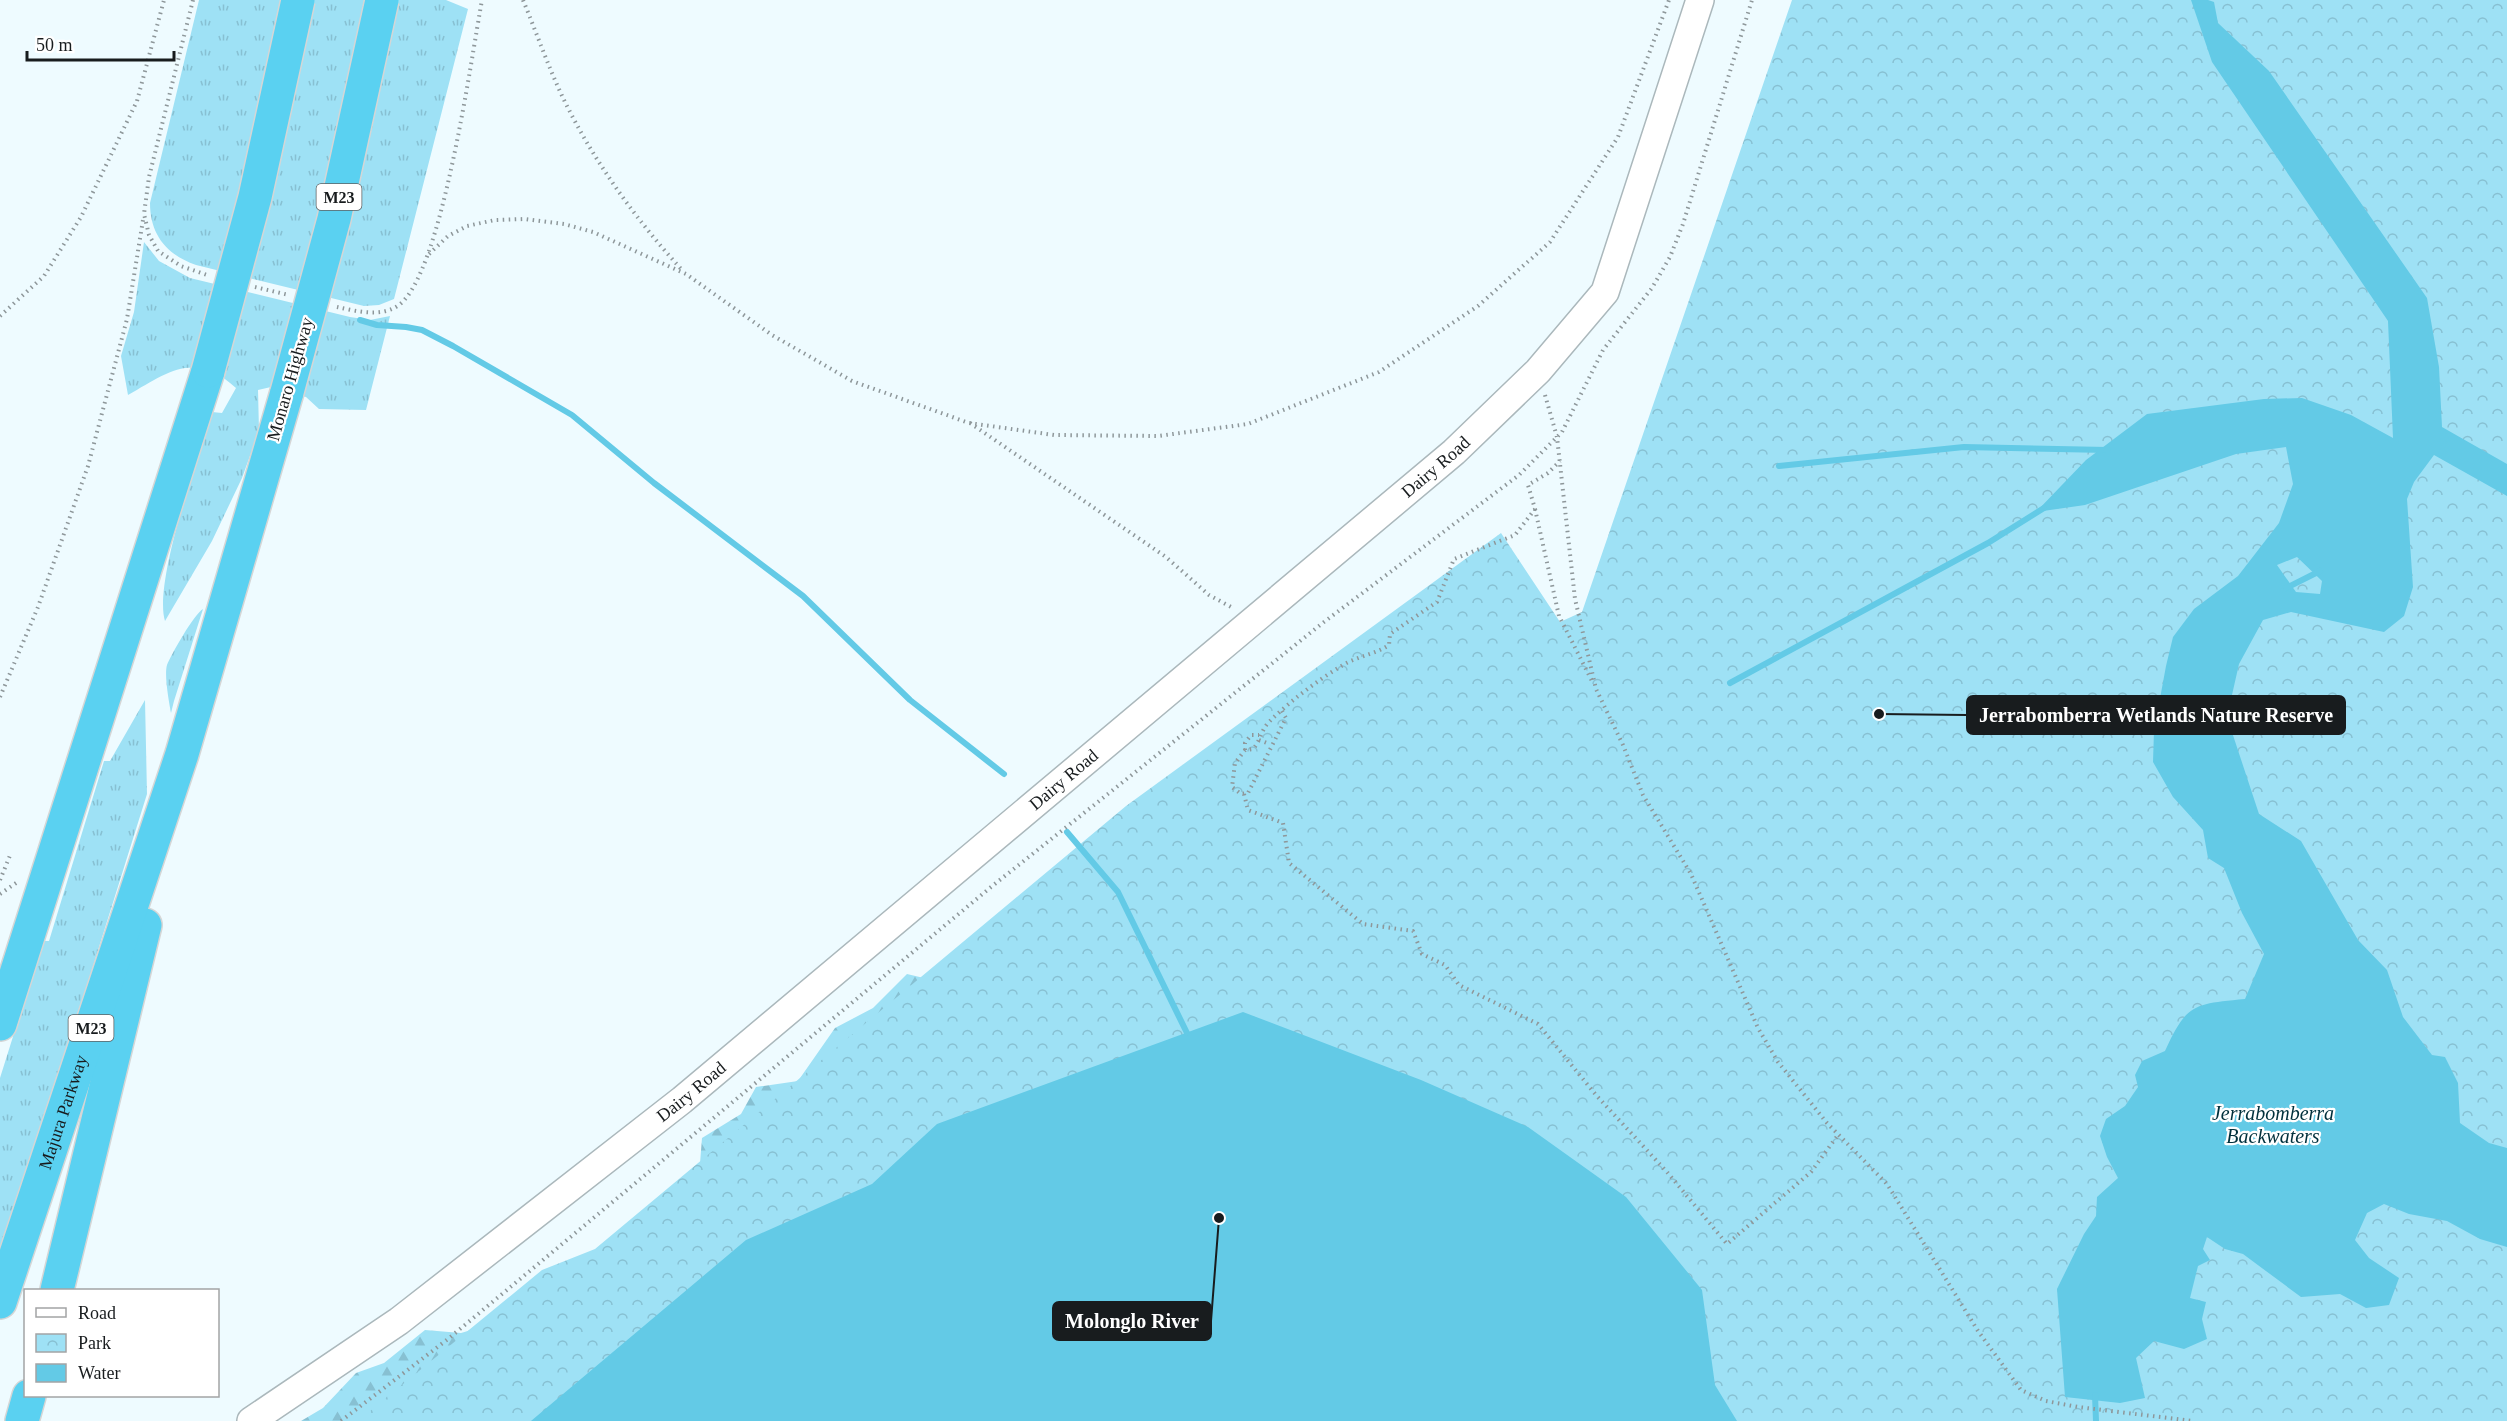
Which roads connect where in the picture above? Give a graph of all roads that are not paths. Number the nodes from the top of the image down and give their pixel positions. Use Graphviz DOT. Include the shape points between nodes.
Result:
graph roads {
  1 [pos="298,0"];
  2 [pos="381,0"];
  3 [pos="1700,0"];
  4 [pos="87,745"];
  5 [pos="182,754"];
  6 [pos="0,986"];
  7 [pos="0,1024"];
  8 [pos="57,1289"];
  9 [pos="0,1302"];
  10 [pos="28,1397"];
  11 [pos="22,1421"];
  12 [pos="251,1421"];
  1 -- 4 [label="highway, bridge" via="255,196 208,371"];
  2 -- 5 [label="highway, Monaro Highway / M23, bridge" via="334,219"];
  3 -- 12 [label="street, Dairy Road" via="1605,292 1538,371 1454,452 682,1100 399,1321"];
  4 -- 6 [label="highway"];
  4 -- 7 [label="highway"];
  5 -- 8 [label="highway"];
  5 -- 9 [label="highway, Majura Parkway / M23"];
  10 -- 11 [label="highway"];
}
